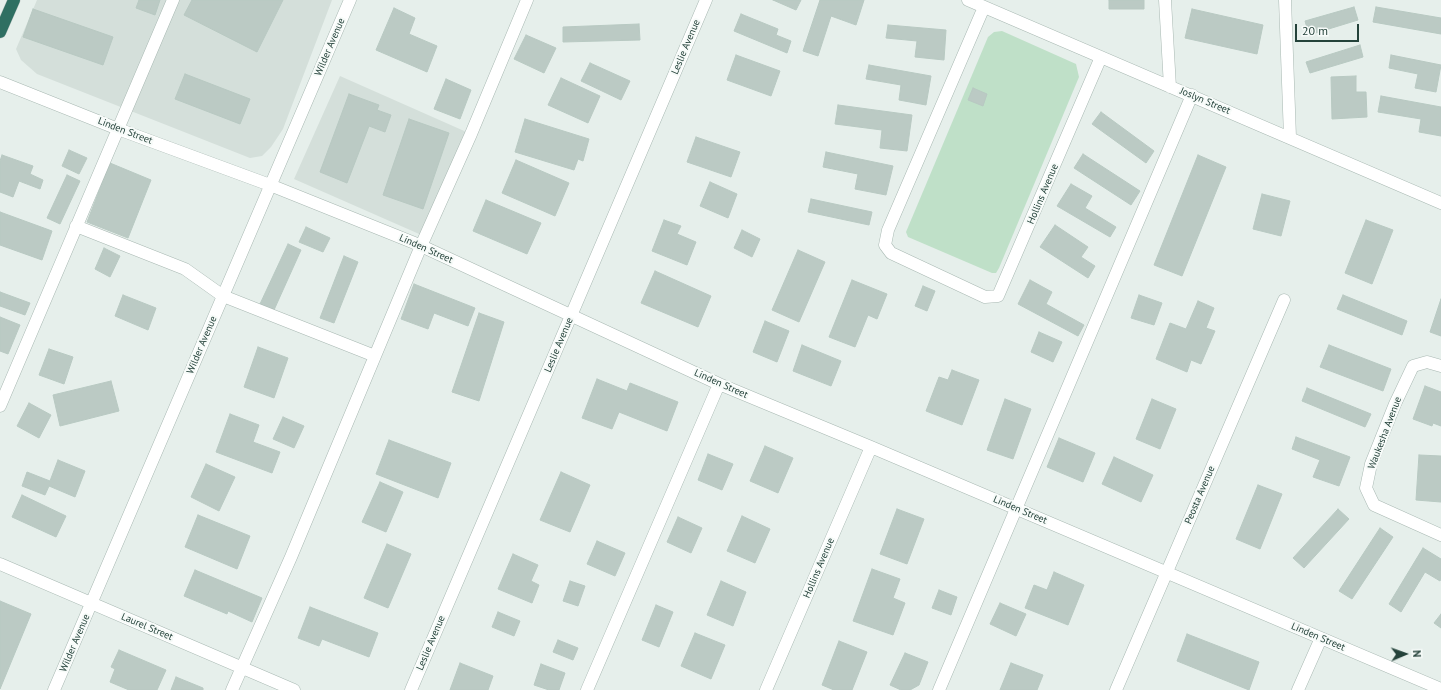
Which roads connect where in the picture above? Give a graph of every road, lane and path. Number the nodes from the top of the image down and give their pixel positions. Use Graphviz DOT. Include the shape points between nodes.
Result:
graph roads {
  1 [pos="14,0"];
  2 [pos="173,0"];
  3 [pos="350,0"];
  4 [pos="527,0"];
  5 [pos="706,0"];
  6 [pos="968,0"];
  7 [pos="1165,0"];
  8 [pos="1284,0"];
  9 [pos="984,7"];
  10 [pos="0,32"];
  11 [pos="1101,57"];
  12 [pos="0,82"];
  13 [pos="1170,87"];
  14 [pos="1192,95"];
  15 [pos="118,129"];
  16 [pos="1290,137"];
  17 [pos="270,185"];
  18 [pos="1441,202"];
  19 [pos="76,226"];
  20 [pos="421,246"];
  21 [pos="223,296"];
  22 [pos="1284,300"];
  23 [pos="571,316"];
  24 [pos="375,356"];
  25 [pos="1441,366"];
  26 [pos="719,384"];
  27 [pos="0,406"];
  28 [pos="871,447"];
  29 [pos="1016,508"];
  30 [pos="1441,535"];
  31 [pos="0,564"];
  32 [pos="1167,572"];
  33 [pos="92,603"];
  34 [pos="1321,638"];
  35 [pos="241,667"];
  36 [pos="54,690"];
  37 [pos="232,690"];
  38 [pos="294,690"];
  39 [pos="411,690"];
  40 [pos="588,690"];
  41 [pos="766,690"];
  42 [pos="939,690"];
  43 [pos="1116,690"];
  44 [pos="1298,690"];
  45 [pos="1441,690"];
  1 -- 10 [label="highway"];
  2 -- 15 [label="street"];
  3 -- 17 [label="street, Wilder Avenue"];
  4 -- 20 [label="street"];
  5 -- 23 [label="street, Leslie Avenue"];
  6 -- 9 [label="street, Joslyn Street"];
  7 -- 13 [label="street"];
  8 -- 16 [label="street"];
  9 -- 11 [label="street, Joslyn Street"];
  9 -- 11 [label="street, Hollins Avenue" via="888,230 885,245 891,253 985,297 998,296"];
  11 -- 13 [label="street, Joslyn Street"];
  12 -- 15 [label="street, Linden Street"];
  13 -- 14 [label="street, Joslyn Street"];
  14 -- 16 [label="street, Joslyn Street"];
  14 -- 29 [label="street"];
  15 -- 17 [label="street, Linden Street"];
  15 -- 19 [label="street"];
  16 -- 18 [label="street, Joslyn Street"];
  17 -- 20 [label="street, Linden Street"];
  17 -- 21 [label="street, Wilder Avenue"];
  19 -- 21 [label="street" via="185,269"];
  19 -- 27 [label="street"];
  20 -- 23 [label="street, Linden Street"];
  20 -- 24 [label="street"];
  21 -- 24 [label="street"];
  21 -- 33 [label="street, Wilder Avenue"];
  22 -- 32 [label="street, Peosta Avenue"];
  23 -- 26 [label="street, Linden Street"];
  23 -- 39 [label="street, Leslie Avenue"];
  24 -- 35 [label="street" via="291,557"];
  25 -- 30 [label="street, Waukesha Avenue" via="1427,362 1413,366 1370,464 1366,488 1374,505"];
  26 -- 28 [label="street, Linden Street"];
  26 -- 40 [label="street"];
  28 -- 29 [label="street, Linden Street"];
  28 -- 41 [label="street, Hollins Avenue"];
  29 -- 32 [label="street, Linden Street"];
  29 -- 42 [label="street"];
  31 -- 33 [label="street, Laurel Street"];
  32 -- 34 [label="street, Linden Street"];
  32 -- 43 [label="street, Peosta Avenue"];
  33 -- 35 [label="street, Laurel Street"];
  33 -- 36 [label="street, Wilder Avenue"];
  34 -- 44 [label="street"];
  34 -- 45 [label="street, Linden Street"];
  35 -- 37 [label="street"];
  35 -- 38 [label="street, Laurel Street"];
}
